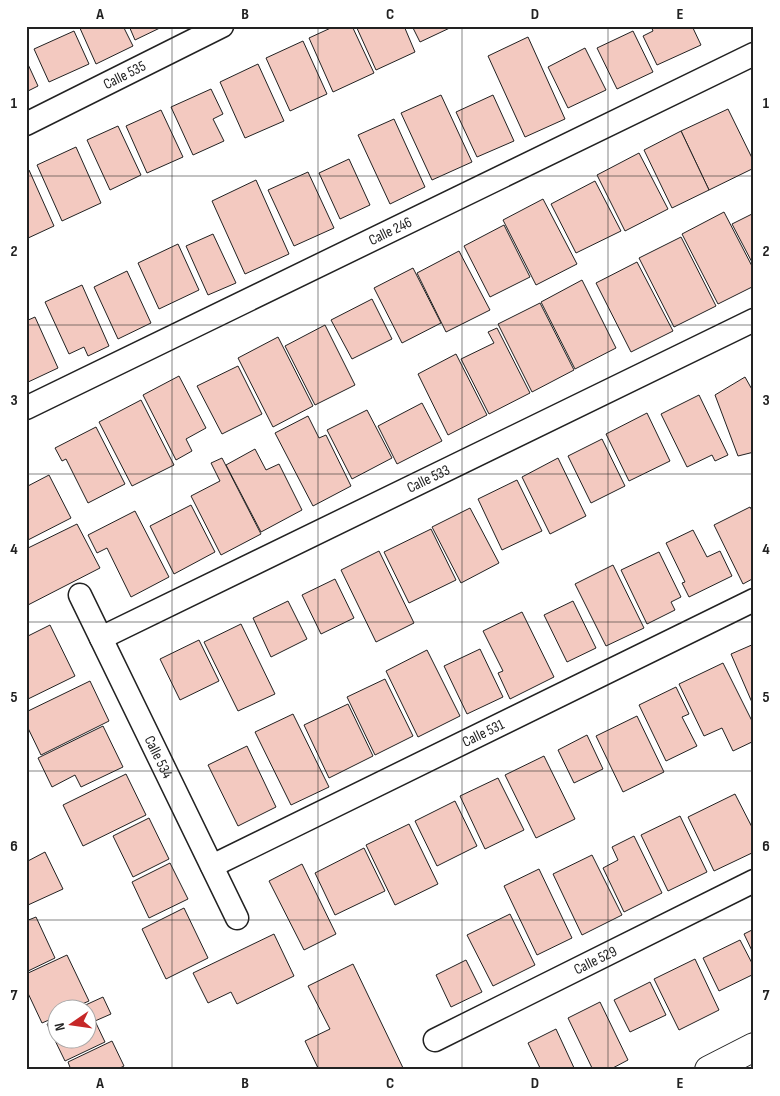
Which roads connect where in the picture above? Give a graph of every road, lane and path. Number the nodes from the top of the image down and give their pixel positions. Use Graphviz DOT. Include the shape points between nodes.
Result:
graph roads {
  1 [pos="222,26"];
  2 [pos="754,54"];
  3 [pos="26,124"];
  4 [pos="754,320"];
  5 [pos="26,408"];
  6 [pos="80,595"];
  7 [pos="754,600"];
  8 [pos="101,638"];
  9 [pos="212,866"];
  10 [pos="754,882"];
  11 [pos="238,918"];
  12 [pos="435,1040"];
  13 [pos="754,1047"];
  14 [pos="709,1070"];
  1 -- 3 [label="street, Calle 535"];
  2 -- 5 [label="street, Calle 246"];
  4 -- 8 [label="street, Calle 533"];
  6 -- 8 [label="street, Calle 534"];
  7 -- 9 [label="street, Calle 531"];
  8 -- 9 [label="street, Calle 534"];
  9 -- 11 [label="street, Calle 534"];
  10 -- 12 [label="street, Calle 529"];
  13 -- 14 [label="street"];
}
